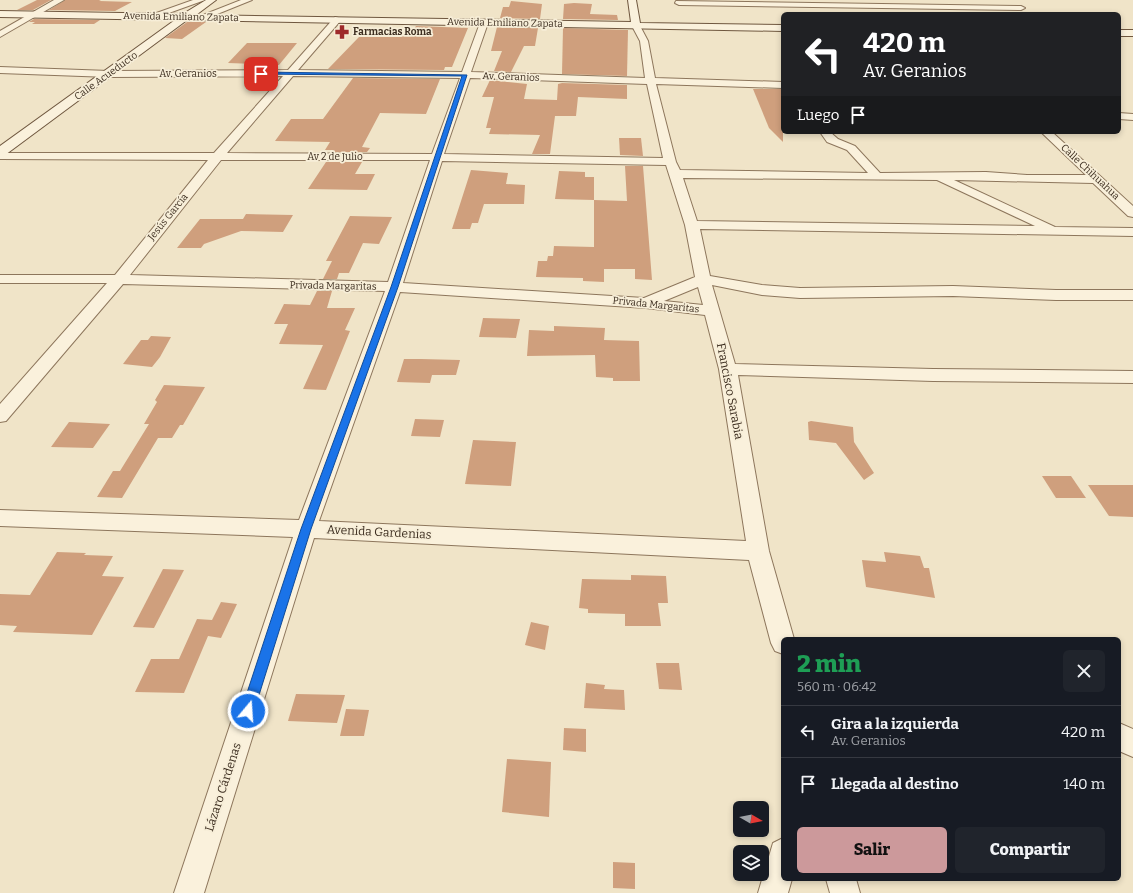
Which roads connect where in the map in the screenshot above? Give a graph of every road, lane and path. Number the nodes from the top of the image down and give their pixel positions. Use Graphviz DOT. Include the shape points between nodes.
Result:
graph roads {
  1 [pos="60,0"];
  2 [pos="201,0"];
  3 [pos="212,0"];
  4 [pos="248,0"];
  5 [pos="632,0"];
  6 [pos="890,0"];
  7 [pos="952,0"];
  8 [pos="1010,0"];
  9 [pos="679,3"];
  10 [pos="821,3"];
  11 [pos="896,6"];
  12 [pos="960,7"];
  13 [pos="1021,8"];
  14 [pos="1027,12"];
  15 [pos="0,14"];
  16 [pos="35,15"];
  17 [pos="152,16"];
  18 [pos="202,16"];
  19 [pos="186,17"];
  20 [pos="338,19"];
  21 [pos="484,23"];
  22 [pos="636,26"];
  23 [pos="781,28"];
  24 [pos="1121,33"];
  25 [pos="1133,33"];
  26 [pos="0,34"];
  27 [pos="0,70"];
  28 [pos="292,73"];
  29 [pos="109,74"];
  30 [pos="465,75"];
  31 [pos="651,82"];
  32 [pos="781,85"];
  33 [pos="1121,116"];
  34 [pos="1133,117"];
  35 [pos="826,134"];
  36 [pos="1048,134"];
  37 [pos="0,152"];
  38 [pos="0,156"];
  39 [pos="437,157"];
  40 [pos="216,158"];
  41 [pos="673,168"];
  42 [pos="938,176"];
  43 [pos="877,177"];
  44 [pos="1097,179"];
  45 [pos="1127,202"];
  46 [pos="1133,213"];
  47 [pos="692,225"];
  48 [pos="1056,231"];
  49 [pos="1133,232"];
  50 [pos="0,279"];
  51 [pos="119,279"];
  52 [pos="703,279"];
  53 [pos="394,287"];
  54 [pos="1133,295"];
  55 [pos="646,303"];
  56 [pos="712,311"];
  57 [pos="728,369"];
  58 [pos="1133,377"];
  59 [pos="0,416"];
  60 [pos="0,518"];
  61 [pos="306,529"];
  62 [pos="758,551"];
  63 [pos="781,637"];
  64 [pos="1121,737"];
  65 [pos="1133,744"];
  66 [pos="781,861"];
  67 [pos="842,881"];
  68 [pos="189,893"];
  69 [pos="773,893"];
  70 [pos="845,893"];
  1 -- 16 [label="street"];
  2 -- 17 [label="street"];
  3 -- 19 [label="main road, Calle Acueducto"];
  4 -- 18 [label="street"];
  5 -- 22 [label="main road"];
  6 -- 11 [label="street"];
  7 -- 12 [label="street"];
  8 -- 13 [label="street"];
  9 -- 10 [label="street"];
  10 -- 11 [label="street"];
  11 -- 12 [label="street"];
  12 -- 13 [label="street"];
  13 -- 14 [label="street"];
  15 -- 16 [label="main road, Avenida Emiliano Zapata"];
  16 -- 17 [label="main road, Avenida Emiliano Zapata"];
  16 -- 26 [label="street"];
  17 -- 19 [label="main road, Avenida Emiliano Zapata"];
  18 -- 19 [label="main road, Avenida Emiliano Zapata"];
  18 -- 20 [label="main road, Avenida Emiliano Zapata"];
  19 -- 29 [label="main road, Calle Acueducto"];
  20 -- 21 [label="main road, Avenida Emiliano Zapata"];
  20 -- 28 [label="street, Jesús García"];
  21 -- 22 [label="main road, Avenida Emiliano Zapata"];
  21 -- 30 [label="street, Lázaro Cárdenas"];
  22 -- 23 [label="main road, Avenida Emiliano Zapata"];
  22 -- 31 [label="street, Francisco Sarabia" via="644,41"];
  24 -- 25 [label="main road"];
  27 -- 29 [label="street, Av. Geranios"];
  28 -- 29 [label="street, Av. Geranios"];
  28 -- 30 [label="street, Av. Geranios"];
  28 -- 40 [label="street, Jesús García"];
  29 -- 37 [label="main road, Calle Acueducto"];
  30 -- 31 [label="street, Av. Geranios"];
  30 -- 39 [label="street, Lázaro Cárdenas"];
  31 -- 32 [label="street, Av. Geranios"];
  31 -- 41 [label="street, Francisco Sarabia"];
  33 -- 34 [label="street"];
  35 -- 43 [label="street" via="833,143 850,147"];
  36 -- 44 [label="street, Calle Chihuahua"];
  38 -- 40 [label="street, Av 2 de Julio"];
  39 -- 40 [label="street, Av 2 de Julio"];
  39 -- 41 [label="street, Av 2 de Julio"];
  39 -- 53 [label="street, Lázaro Cárdenas"];
  40 -- 51 [label="street, Jesús García"];
  41 -- 43 [label="street, Av 2 de Julio"];
  41 -- 47 [label="street, Francisco Sarabia"];
  42 -- 43 [label="street, Av 2 de Julio"];
  42 -- 44 [label="street, Av 2 de Julio"];
  42 -- 48 [label="street"];
  44 -- 45 [label="street, Calle Chihuahua"];
  45 -- 46 [label="street, Calle Chihuahua"];
  47 -- 48 [label="street"];
  47 -- 52 [label="street, Francisco Sarabia"];
  48 -- 49 [label="street"];
  50 -- 51 [label="street, Privada Margaritas"];
  51 -- 53 [label="street, Privada Margaritas"];
  51 -- 59 [label="street, Jesús García"];
  52 -- 54 [label="street" via="762,290 800,293 953,291"];
  52 -- 55 [label="street"];
  52 -- 56 [label="street, Francisco Sarabia"];
  53 -- 55 [label="street, Privada Margaritas"];
  53 -- 61 [label="street, Lázaro Cárdenas"];
  55 -- 56 [label="street, Privada Margaritas"];
  56 -- 57 [label="street, Francisco Sarabia"];
  57 -- 58 [label="street" via="933,376"];
  57 -- 62 [label="street, Francisco Sarabia"];
  60 -- 61 [label="street, Avenida Gardenias"];
  61 -- 62 [label="street, Avenida Gardenias"];
  61 -- 68 [label="street, Lázaro Cárdenas"];
  62 -- 63 [label="street, Francisco Sarabia"];
  64 -- 65 [label="street"];
  66 -- 69 [label="street"];
  67 -- 70 [label="street"];
}
